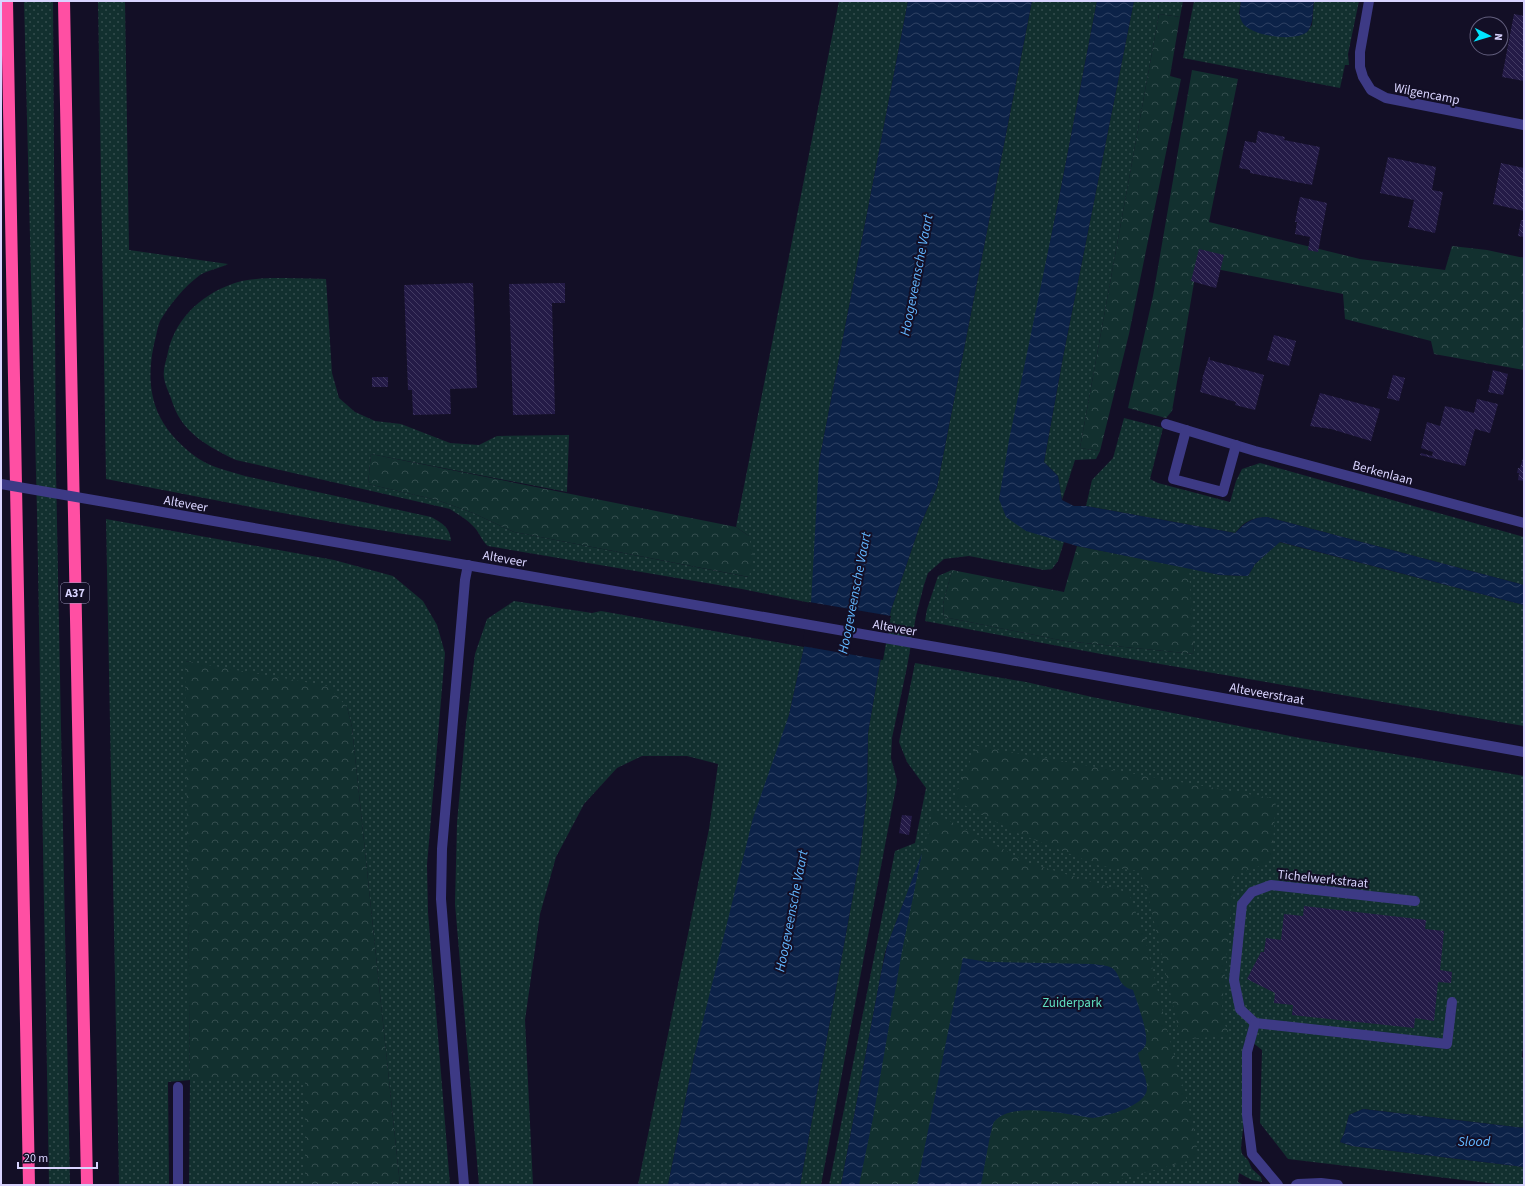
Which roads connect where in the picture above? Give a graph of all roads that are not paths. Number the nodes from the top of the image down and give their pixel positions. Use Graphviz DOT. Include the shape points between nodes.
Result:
graph roads {
  1 [pos="7,1"];
  2 [pos="64,1"];
  3 [pos="1369,1"];
  4 [pos="1524,125"];
  5 [pos="1166,424"];
  6 [pos="1186,430"];
  7 [pos="1236,445"];
  8 [pos="1,484"];
  9 [pos="1524,523"];
  10 [pos="468,564"];
  11 [pos="1005,659"];
  12 [pos="1524,752"];
  13 [pos="1415,902"];
  14 [pos="1452,1002"];
  15 [pos="1255,1023"];
  16 [pos="178,1087"];
  17 [pos="30,1185"];
  18 [pos="87,1185"];
  19 [pos="178,1185"];
  20 [pos="464,1185"];
  21 [pos="1278,1185"];
  22 [pos="1296,1185"];
  23 [pos="1338,1185"];
  1 -- 17 [label="highway"];
  2 -- 18 [label="highway, A37"];
  3 -- 4 [label="street, Wilgencamp" via="1360,52 1360,67 1371,90 1386,98"];
  5 -- 6 [label="street, Berkenlaan"];
  6 -- 7 [label="street, Berkenlaan"];
  6 -- 7 [label="street" via="1173,479 1223,492"];
  7 -- 9 [label="street, Berkenlaan"];
  8 -- 10 [label="street, Alteveer, bridge"];
  10 -- 11 [label="street, Alteveer"];
  10 -- 20 [label="street" via="442,849 441,899"];
  11 -- 12 [label="street, Alteveerstraat"];
  13 -- 15 [label="street, Tichelwerkstraat" via="1271,885 1252,892 1242,904 1234,980 1240,1009"];
  14 -- 15 [label="street" via="1446,1044"];
  15 -- 21 [label="street" via="1247,1052 1248,1115 1252,1154"];
  16 -- 19 [label="street"];
  22 -- 23 [label="street"];
}
